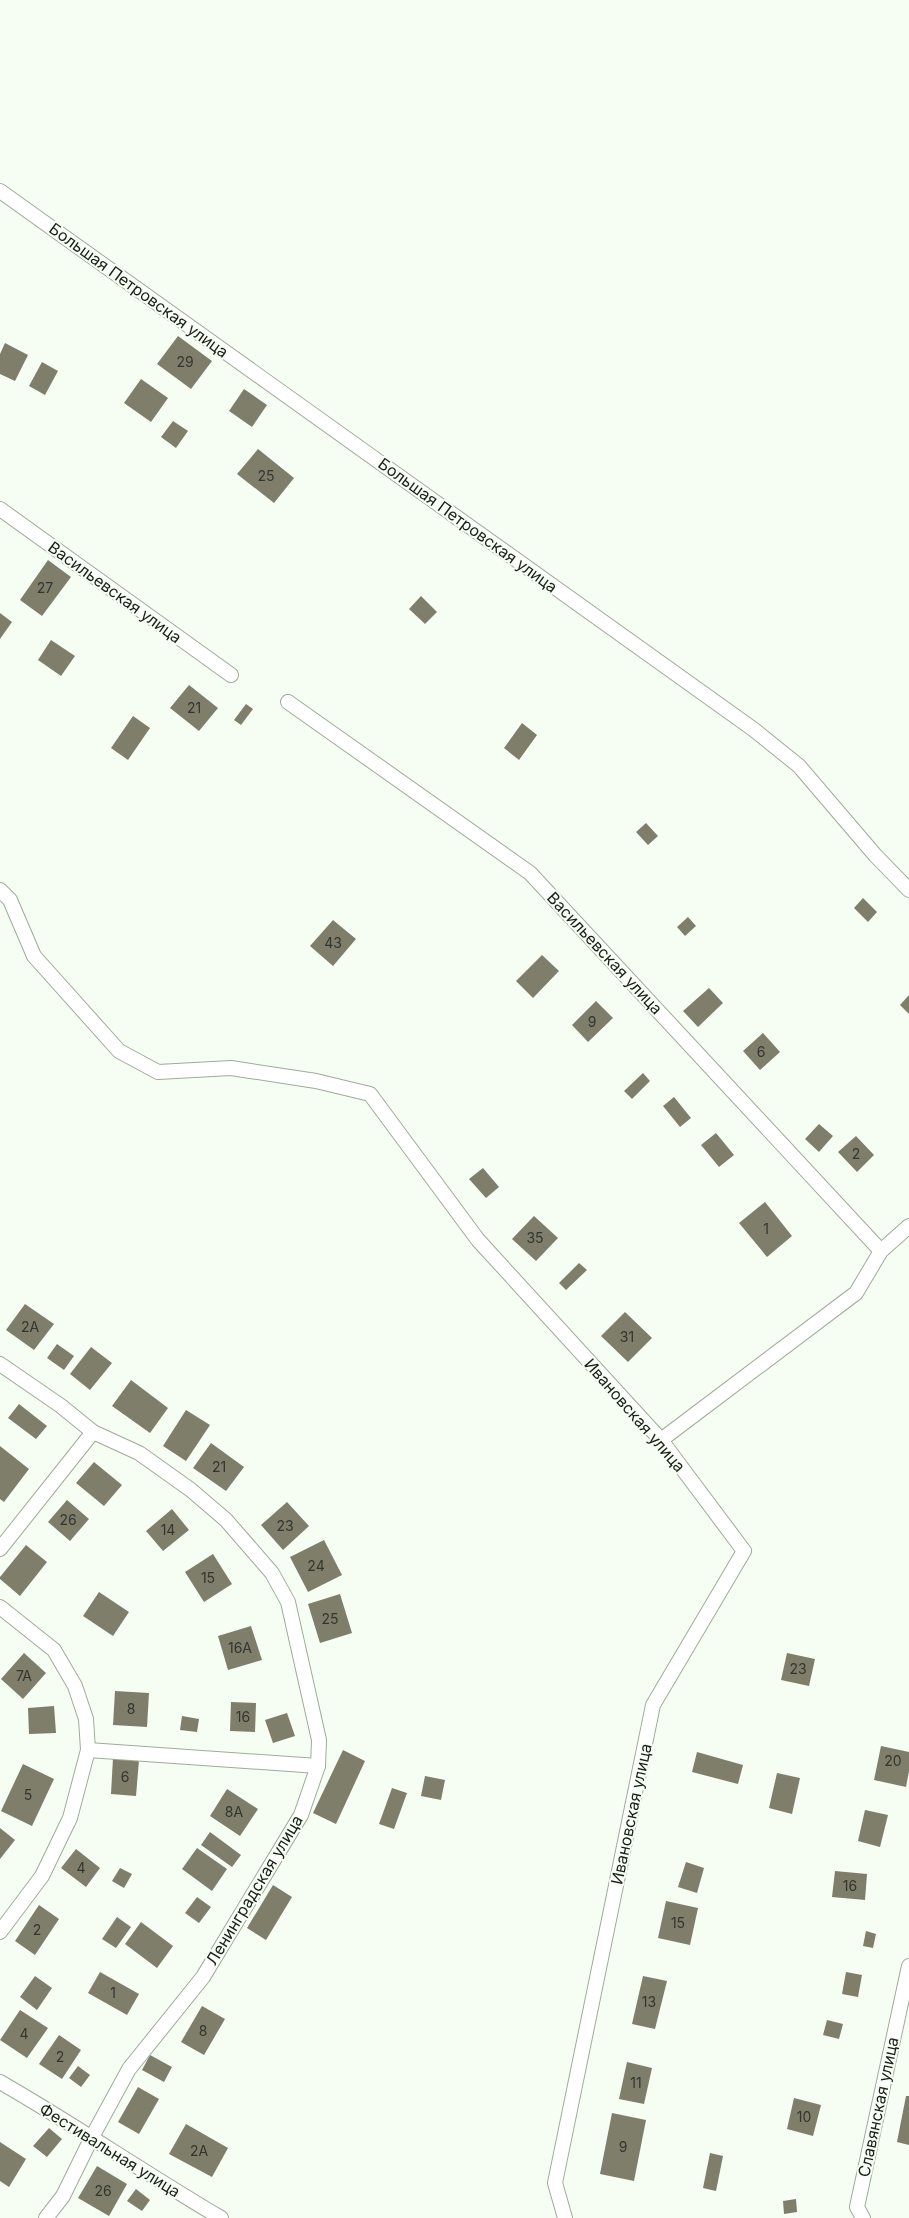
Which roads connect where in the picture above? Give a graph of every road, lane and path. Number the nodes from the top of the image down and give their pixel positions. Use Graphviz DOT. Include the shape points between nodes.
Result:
graph roads {
  1 [pos="0,191"];
  2 [pos="0,509"];
  3 [pos="231,675"];
  4 [pos="288,702"];
  5 [pos="0,890"];
  6 [pos="909,890"];
  7 [pos="909,1226"];
  8 [pos="881,1251"];
  9 [pos="0,1364"];
  10 [pos="93,1432"];
  11 [pos="661,1440"];
  12 [pos="0,1549"];
  13 [pos="0,1607"];
  14 [pos="88,1750"];
  15 [pos="318,1766"];
  16 [pos="0,1932"];
  17 [pos="909,1966"];
  18 [pos="0,2082"];
  19 [pos="92,2137"];
  20 [pos="46,2218"];
  21 [pos="221,2218"];
  22 [pos="565,2218"];
  23 [pos="862,2218"];
  1 -- 6 [label="street, Большая Петровская улица" via="753,729 799,766"];
  2 -- 3 [label="street, Васильевская улица"];
  4 -- 8 [label="street, Васильевская улица" via="530,873"];
  5 -- 11 [label="street, Ивановская улица" via="10,900 34,956 120,1051 158,1072 231,1068 316,1081 370,1094 478,1240"];
  7 -- 8 [label="street"];
  8 -- 11 [label="street" via="856,1293"];
  9 -- 10 [label="street, Ленинградская улица"];
  10 -- 12 [label="street"];
  10 -- 15 [label="street, Ленинградская улица" via="139,1453 191,1490 226,1520 272,1574 288,1602 319,1740"];
  11 -- 22 [label="street, Ивановская улица" via="744,1551 653,1705 556,2183"];
  13 -- 14 [label="street" via="54,1650 75,1686 86,1719"];
  14 -- 15 [label="street"];
  14 -- 16 [label="street" via="70,1818 42,1876"];
  15 -- 19 [label="street, Ленинградская улица" via="301,1815 202,1977 129,2069"];
  17 -- 23 [label="street, Славянская улица" via="856,2207"];
  18 -- 19 [label="street, Фестивальная улица"];
  19 -- 20 [label="street, Ленинградская улица" via="63,2196"];
  19 -- 21 [label="street, Фестивальная улица" via="152,2178"];
}
